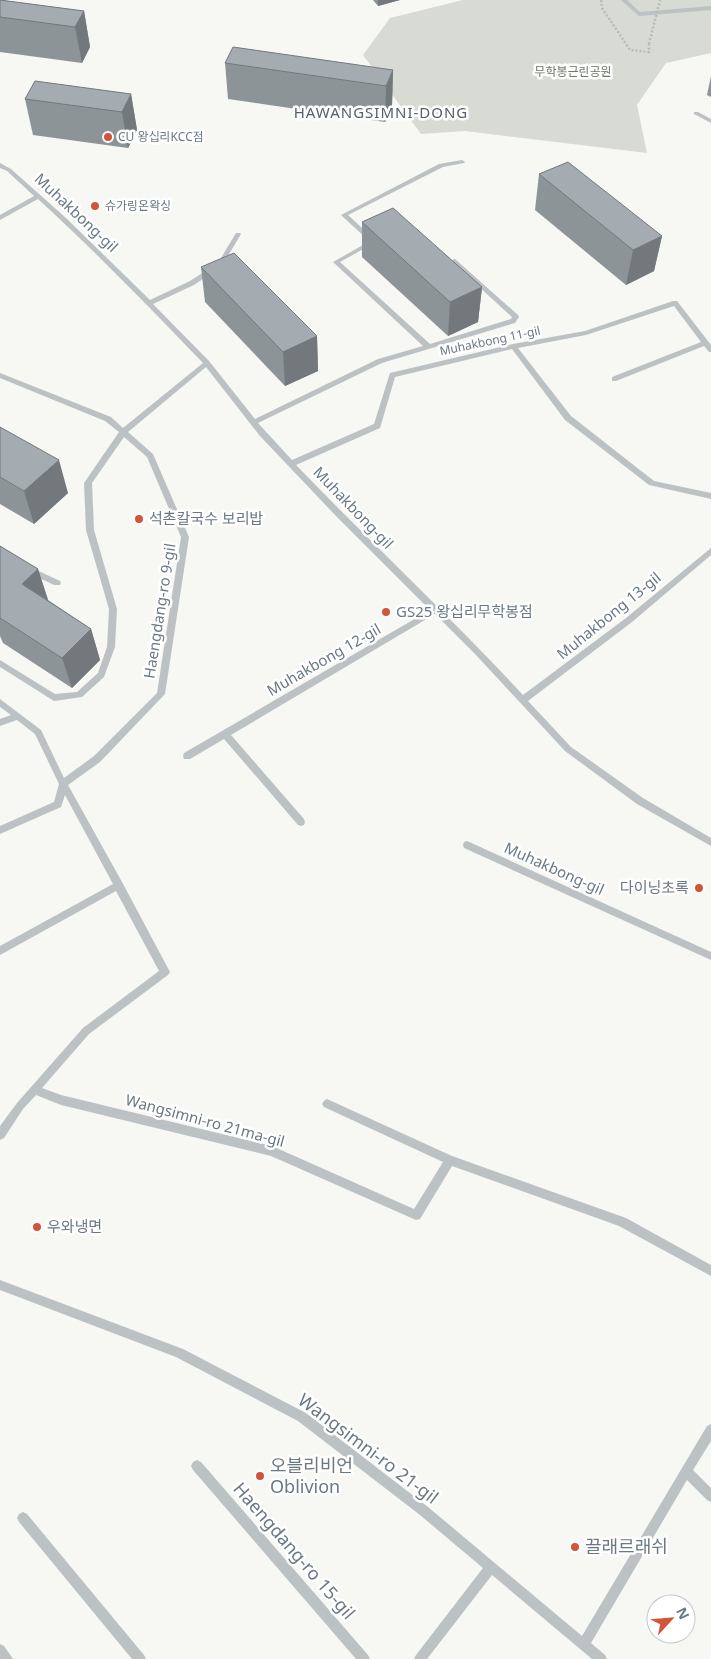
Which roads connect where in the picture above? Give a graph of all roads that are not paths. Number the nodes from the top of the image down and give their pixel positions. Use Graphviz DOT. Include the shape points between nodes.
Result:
graph roads {
  1 [pos="624,0"];
  2 [pos="711,8"];
  3 [pos="696,113"];
  4 [pos="711,121"];
  5 [pos="462,162"];
  6 [pos="0,166"];
  7 [pos="38,196"];
  8 [pos="0,218"];
  9 [pos="238,234"];
  10 [pos="455,261"];
  11 [pos="150,303"];
  12 [pos="705,343"];
  13 [pos="513,346"];
  14 [pos="429,347"];
  15 [pos="711,350"];
  16 [pos="208,363"];
  17 [pos="0,375"];
  18 [pos="614,379"];
  19 [pos="254,422"];
  20 [pos="123,432"];
  21 [pos="291,464"];
  22 [pos="711,496"];
  23 [pos="711,551"];
  24 [pos="25,567"];
  25 [pos="57,583"];
  26 [pos="436,610"];
  27 [pos="0,663"];
  28 [pos="523,700"];
  29 [pos="0,702"];
  30 [pos="17,716"];
  31 [pos="0,723"];
  32 [pos="225,734"];
  33 [pos="187,756"];
  34 [pos="63,784"];
  35 [pos="301,822"];
  36 [pos="0,830"];
  37 [pos="711,842"];
  38 [pos="467,845"];
  39 [pos="119,885"];
  40 [pos="0,951"];
  41 [pos="711,956"];
  42 [pos="34,1090"];
  43 [pos="326,1104"];
  44 [pos="0,1135"];
  45 [pos="450,1160"];
  46 [pos="711,1271"];
  47 [pos="0,1285"];
  48 [pos="711,1430"];
  49 [pos="197,1466"];
  50 [pos="686,1471"];
  51 [pos="711,1496"];
  52 [pos="23,1518"];
  53 [pos="491,1566"];
  54 [pos="584,1644"];
  55 [pos="0,1650"];
  56 [pos="7,1659"];
  57 [pos="140,1659"];
  58 [pos="364,1659"];
  59 [pos="420,1659"];
  60 [pos="601,1659"];
  1 -- 2 [label="street" via="639,14"];
  3 -- 4 [label="street"];
  5 -- 14 [label="street" via="442,165 344,215 372,239 336,262"];
  6 -- 7 [label="street, Muhakbong-gil"];
  7 -- 8 [label="street"];
  7 -- 11 [label="street, Muhakbong-gil"];
  9 -- 11 [label="street" via="220,264 192,283"];
  10 -- 14 [label="street" via="516,317 509,324"];
  11 -- 16 [label="street, Muhakbong-gil"];
  12 -- 13 [label="street, Muhakbong 11-gil" via="675,302 586,334"];
  12 -- 15 [label="street, Muhakbong 11-gil"];
  12 -- 18 [label="street"];
  13 -- 21 [label="street, Muhakbong 11-gil" via="392,375 377,426"];
  13 -- 22 [label="street" via="568,418 652,483"];
  14 -- 19 [label="street" via="380,361"];
  16 -- 19 [label="street, Muhakbong-gil"];
  16 -- 20 [label="street"];
  17 -- 20 [label="street, Haengdang-ro 9-gil" via="108,419"];
  19 -- 21 [label="street, Muhakbong-gil"];
  20 -- 27 [label="street" via="88,483 90,530 113,609 111,647 101,675 79,695 54,698"];
  20 -- 34 [label="street, Haengdang-ro 9-gil" via="150,456 185,537 161,694 97,758"];
  21 -- 26 [label="street, Muhakbong-gil"];
  23 -- 28 [label="street, Muhakbong 13-gil" via="629,620"];
  24 -- 25 [label="street"];
  26 -- 28 [label="street, Muhakbong-gil"];
  26 -- 32 [label="street, Muhakbong 12-gil"];
  28 -- 37 [label="street, Muhakbong-gil" via="568,749 640,801"];
  29 -- 30 [label="street"];
  30 -- 31 [label="street"];
  30 -- 34 [label="street" via="38,732"];
  32 -- 33 [label="street, Muhakbong 12-gil"];
  32 -- 35 [label="street"];
  34 -- 36 [label="street" via="58,804"];
  34 -- 39 [label="street"];
  38 -- 41 [label="street, Muhakbong-gil"];
  39 -- 40 [label="street"];
  39 -- 42 [label="street" via="165,972 86,1031"];
  42 -- 44 [label="street"];
  42 -- 45 [label="street, Wangsimni-ro 21ma-gil" via="61,1100 272,1151 416,1215"];
  43 -- 45 [label="street"];
  45 -- 46 [label="street" via="622,1222"];
  47 -- 53 [label="street, Wangsimni-ro 21-gil" via="179,1353 302,1417"];
  48 -- 50 [label="street"];
  49 -- 58 [label="street, Haengdang-ro 15-gil"];
  50 -- 51 [label="street"];
  50 -- 54 [label="street"];
  52 -- 57 [label="street"];
  53 -- 54 [label="street, Wangsimni-ro 21-gil"];
  53 -- 59 [label="street"];
  54 -- 60 [label="street, Wangsimni-ro 21-gil"];
  55 -- 56 [label="street"];
}
